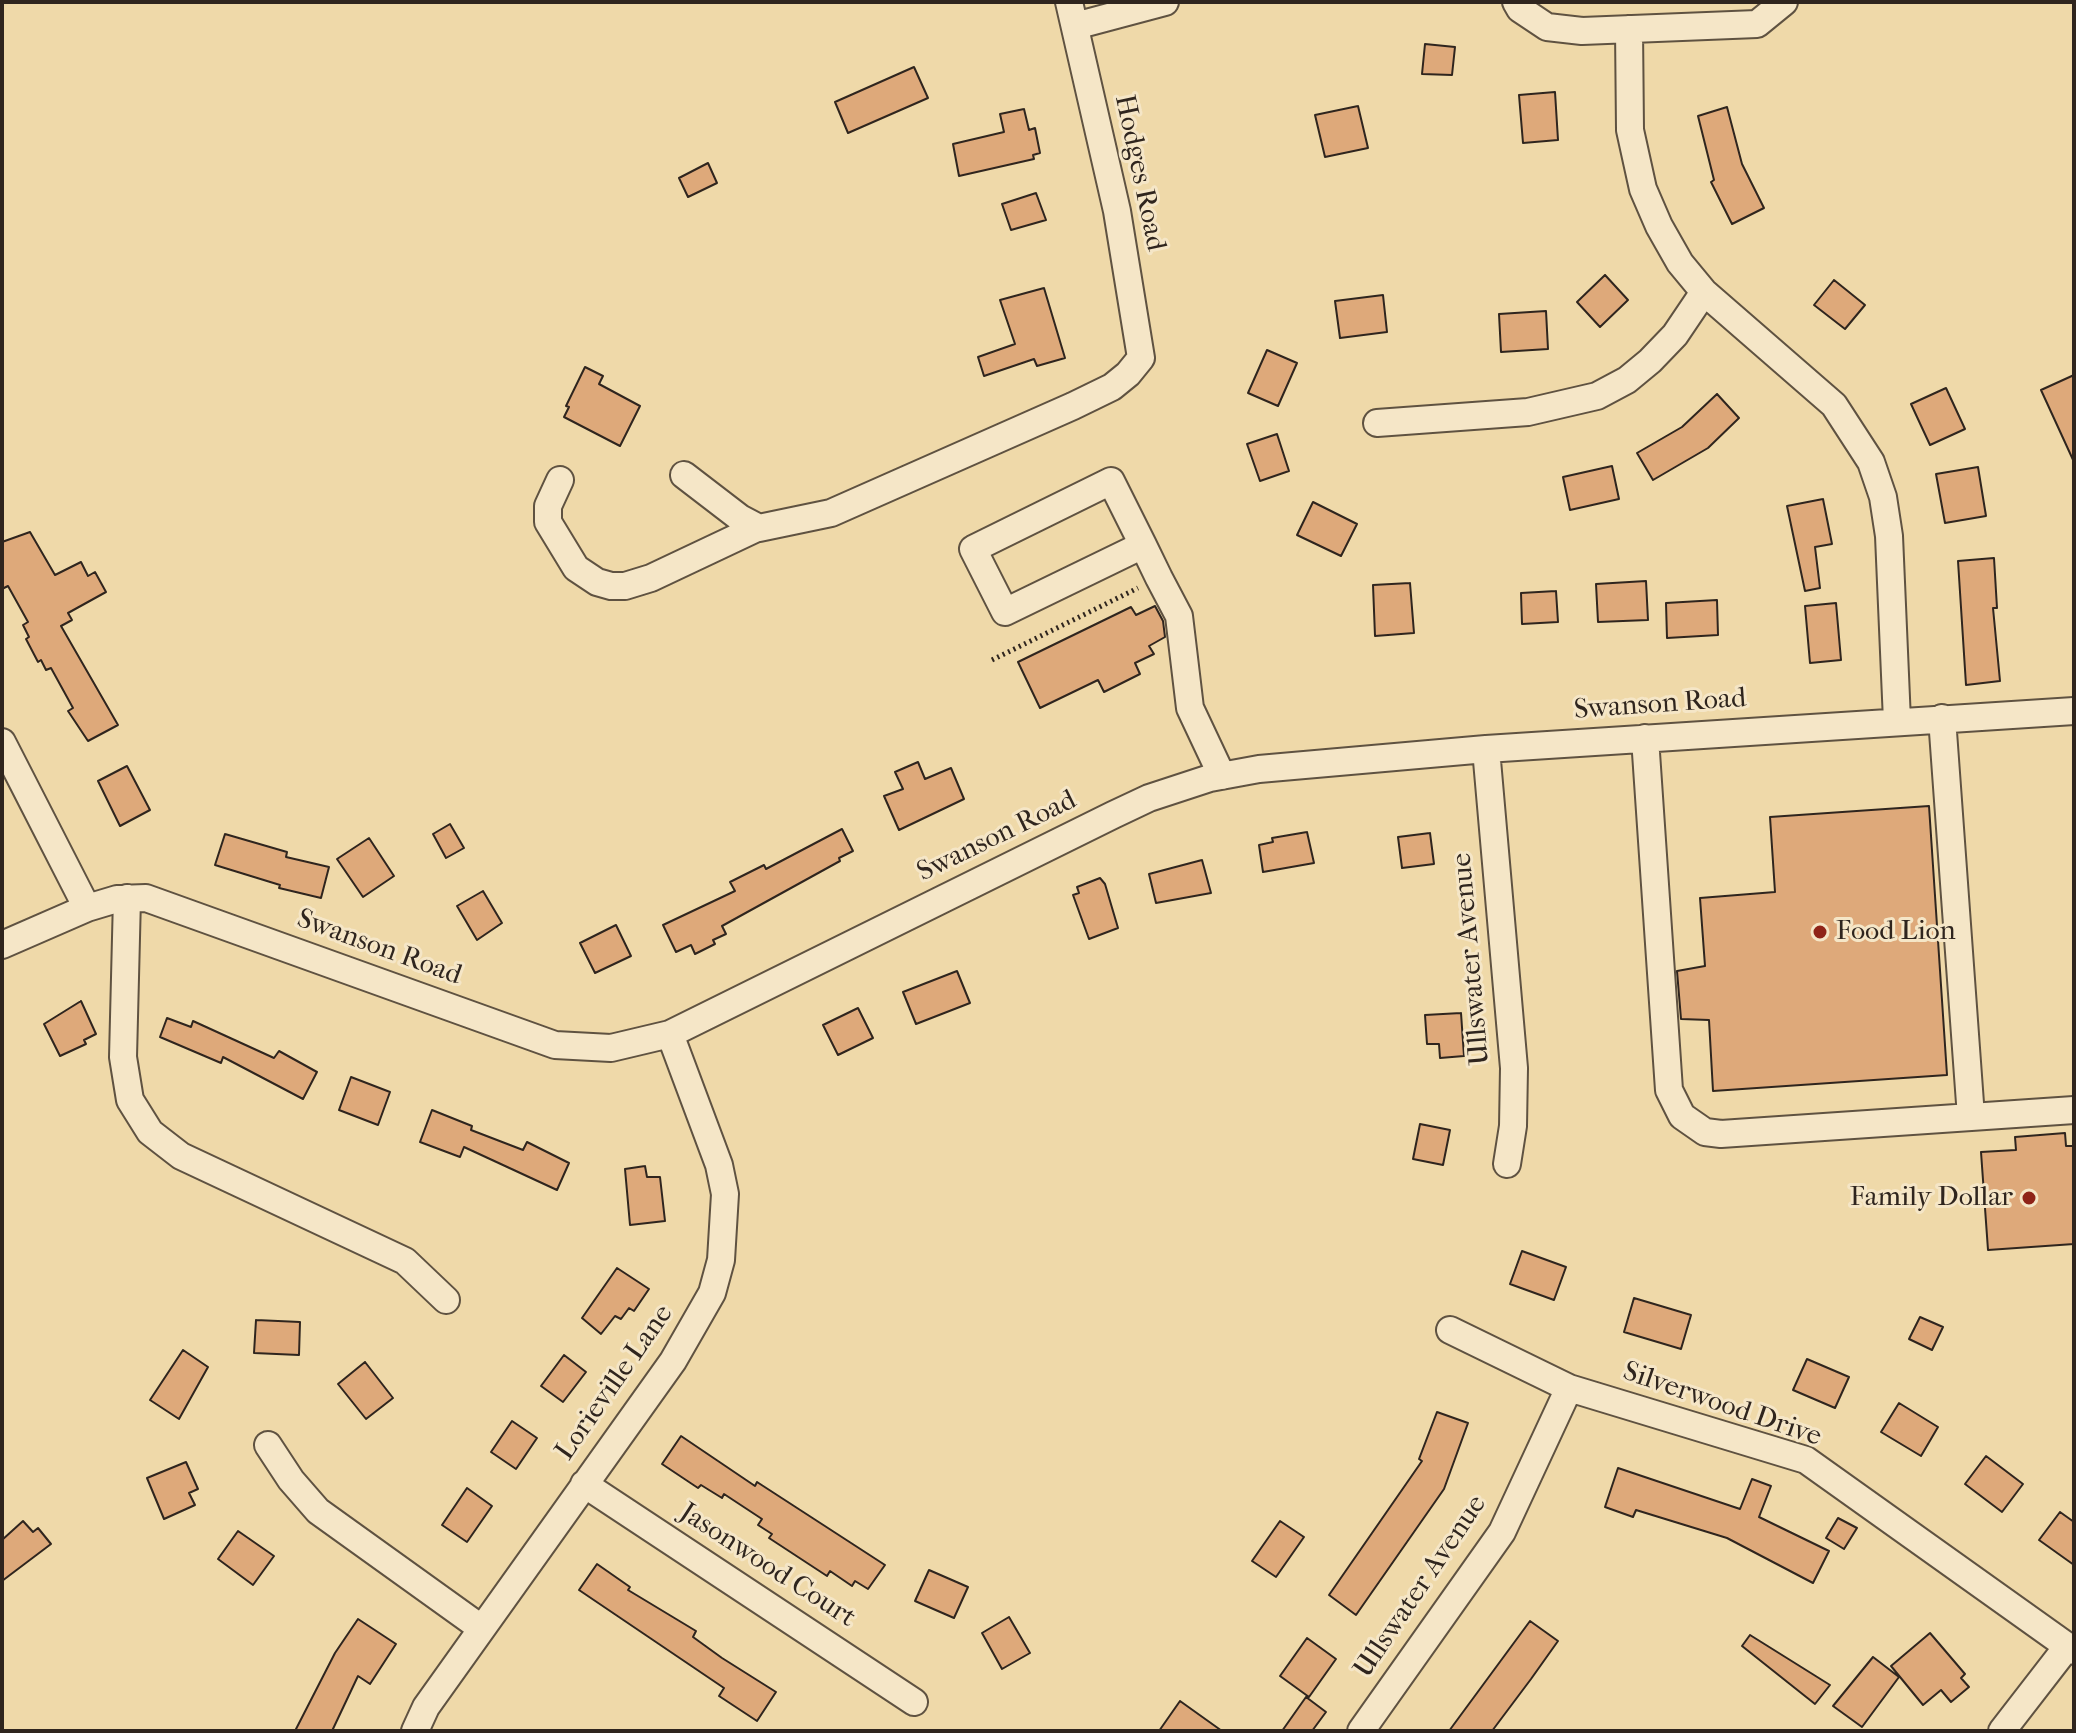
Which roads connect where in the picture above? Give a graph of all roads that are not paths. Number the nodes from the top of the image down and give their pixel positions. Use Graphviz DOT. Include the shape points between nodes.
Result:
graph roads {
  1 [pos="1165,2"];
  2 [pos="1516,2"];
  3 [pos="1784,2"];
  4 [pos="1072,14"];
  5 [pos="1629,29"];
  6 [pos="1704,292"];
  7 [pos="1377,423"];
  8 [pos="684,475"];
  9 [pos="560,480"];
  10 [pos="759,527"];
  11 [pos="1143,545"];
  12 [pos="2074,711"];
  13 [pos="1942,718"];
  14 [pos="1897,721"];
  15 [pos="1645,738"];
  16 [pos="2,742"];
  17 [pos="1486,749"];
  18 [pos="1222,776"];
  19 [pos="127,898"];
  20 [pos="87,908"];
  21 [pos="2,945"];
  22 [pos="670,1034"];
  23 [pos="2074,1110"];
  24 [pos="1971,1117"];
  25 [pos="1507,1164"];
  26 [pos="446,1300"];
  27 [pos="1450,1330"];
  28 [pos="1569,1388"];
  29 [pos="268,1445"];
  30 [pos="584,1484"];
  31 [pos="481,1628"];
  32 [pos="2070,1649"];
  33 [pos="914,1702"];
  34 [pos="415,1731"];
  35 [pos="1361,1731"];
  36 [pos="2002,1731"];
  1 -- 4 [label="street"];
  2 -- 5 [label="street" via="1547,27"];
  3 -- 5 [label="street" via="1757,24"];
  4 -- 10 [label="street, Hodges Road" via="1117,211 1141,358 1112,387 926,473 831,513"];
  5 -- 6 [label="street" via="1630,130 1643,189 1680,263"];
  6 -- 7 [label="street" via="1650,361 1597,396 1528,412"];
  6 -- 14 [label="street" via="1834,405 1871,462 1889,536"];
  8 -- 10 [label="street"];
  9 -- 10 [label="street" via="548,506 548,522 576,568 611,586 651,578"];
  11 -- 11 [label="street" via="1111,481 973,549 1005,612"];
  11 -- 18 [label="street" via="1179,616 1190,708"];
  12 -- 13 [label="street, Swanson Road"];
  13 -- 14 [label="street, Swanson Road"];
  13 -- 24 [label="street"];
  14 -- 15 [label="street, Swanson Road"];
  15 -- 17 [label="street, Swanson Road"];
  15 -- 24 [label="street" via="1669,1090 1682,1116 1705,1132 1721,1134"];
  16 -- 20 [label="street"];
  17 -- 18 [label="street, Swanson Road"];
  17 -- 25 [label="street, Ullswater Avenue" via="1514,1068"];
  18 -- 22 [label="street, Swanson Road" via="1179,787 1113,815"];
  19 -- 20 [label="street, Swanson Road"];
  19 -- 22 [label="street, Swanson Road" via="163,903 555,1045 611,1048"];
  19 -- 26 [label="street" via="123,1057 130,1100 150,1132 181,1156 405,1261"];
  20 -- 21 [label="street, Swanson Road"];
  22 -- 30 [label="street, Lorieville Lane" via="719,1165 726,1225 721,1260 695,1328"];
  23 -- 24 [label="street"];
  27 -- 28 [label="street, Silverwood Drive"];
  28 -- 32 [label="street, Silverwood Drive" via="1806,1460"];
  28 -- 35 [label="street, Ullswater Avenue" via="1502,1532"];
  29 -- 31 [label="street" via="318,1511"];
  30 -- 31 [label="street, Lorieville Lane"];
  30 -- 33 [label="street, Jasonwood Court"];
  31 -- 34 [label="street, Lorieville Lane"];
  32 -- 36 [label="street"];
}
